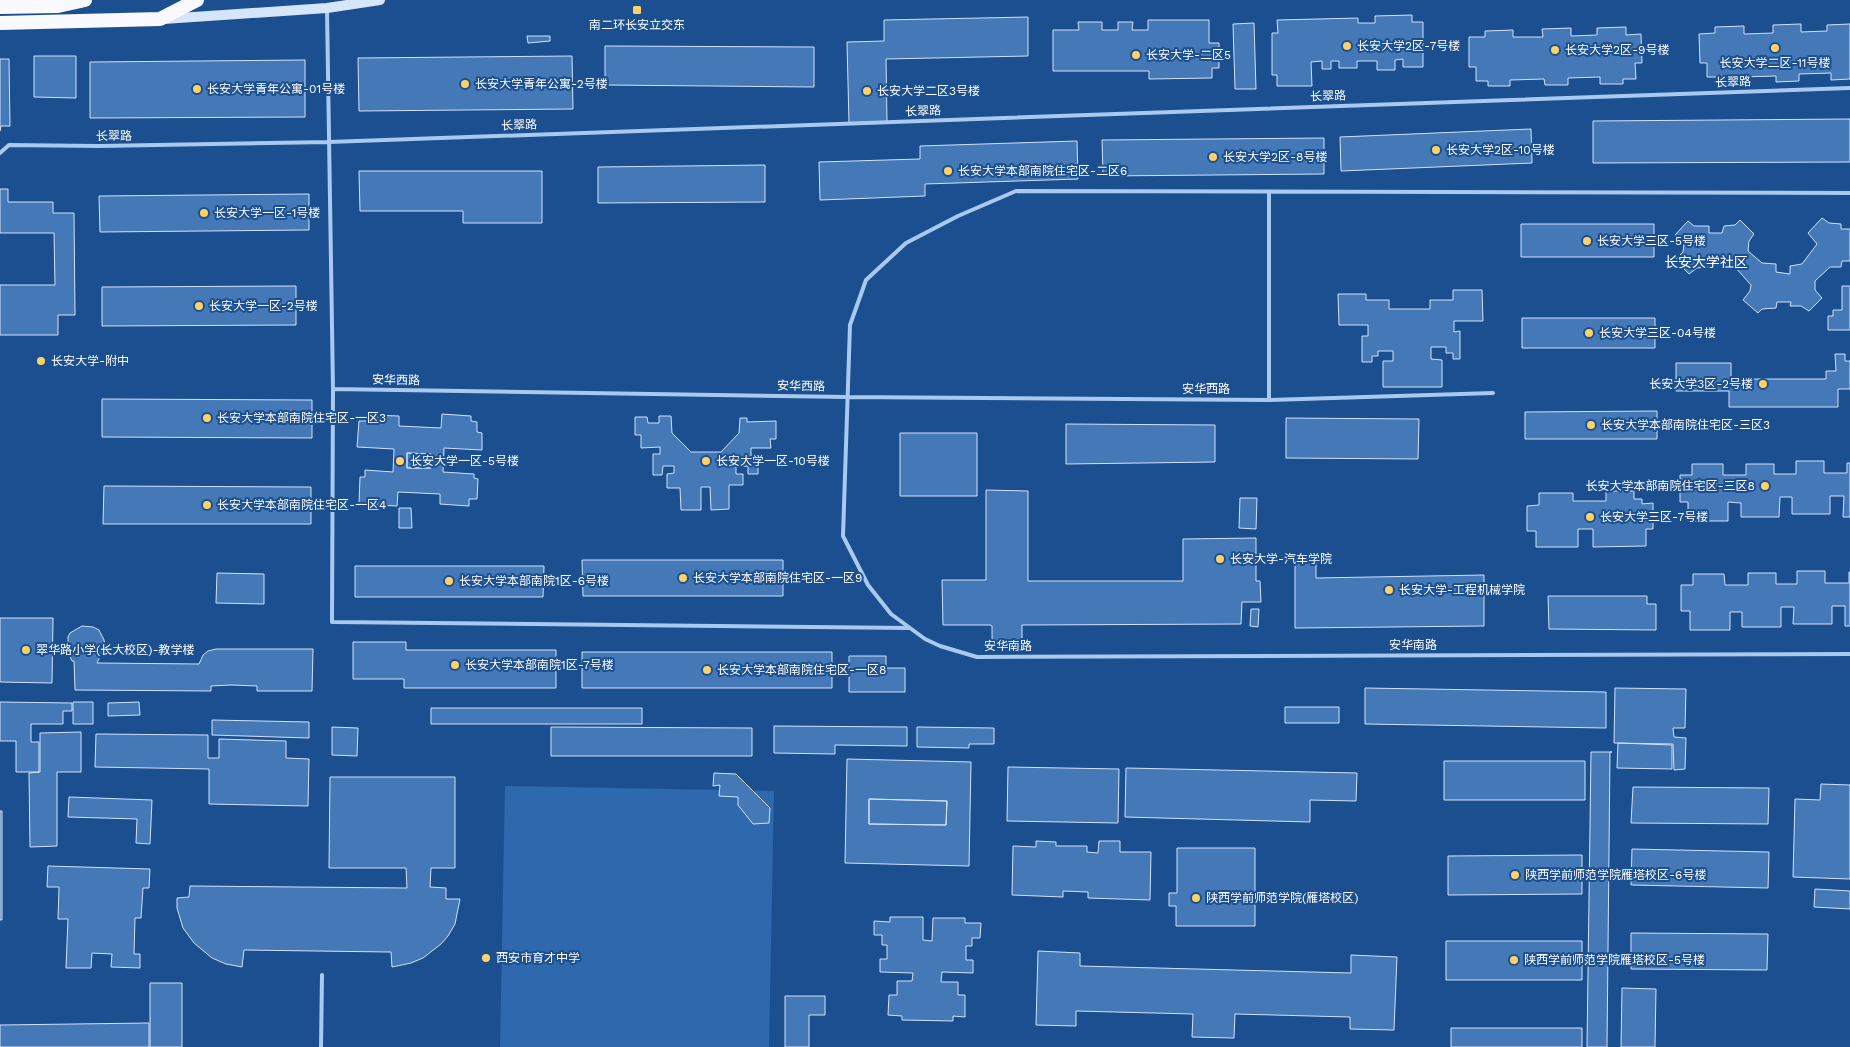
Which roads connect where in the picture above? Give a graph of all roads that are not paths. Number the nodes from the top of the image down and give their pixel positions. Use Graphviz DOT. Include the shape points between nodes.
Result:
graph roads {
  1 [pos="85,0"];
  2 [pos="197,0"];
  3 [pos="380,0"];
  4 [pos="0,7"];
  5 [pos="327,8"];
  6 [pos="160,19"];
  7 [pos="0,23"];
  8 [pos="1850,88"];
  9 [pos="329,142"];
  10 [pos="0,153"];
  11 [pos="1269,192"];
  12 [pos="1850,193"];
  13 [pos="333,388"];
  14 [pos="1493,393"];
  15 [pos="847,397"];
  16 [pos="1269,400"];
  17 [pos="910,628"];
  18 [pos="1850,654"];
  19 [pos="322,975"];
  20 [pos="320,1047"];
  1 -- 4 [label="highway" via="58,6"];
  2 -- 6 [label="highway"];
  3 -- 5 [label="main road"];
  5 -- 6 [label="main road"];
  5 -- 9 [label="lane"];
  6 -- 7 [label="highway"];
  8 -- 9 [label="lane, 长翠路"];
  9 -- 10 [label="lane, 长翠路" via="9,146"];
  9 -- 13 [label="lane"];
  11 -- 12 [label="lane, 安华南路"];
  11 -- 15 [label="lane, 安华南路" via="1016,191 958,216 906,243 866,280 850,325"];
  11 -- 16 [label="lane"];
  13 -- 15 [label="lane, 安华西路"];
  13 -- 17 [label="lane" via="332,622"];
  14 -- 16 [label="lane, 安华西路"];
  15 -- 16 [label="lane, 安华西路"];
  15 -- 17 [label="lane, 安华南路" via="843,536 868,585 891,614"];
  17 -- 18 [label="lane, 安华南路" via="940,646 977,656"];
  19 -- 20 [label="lane"];
}
